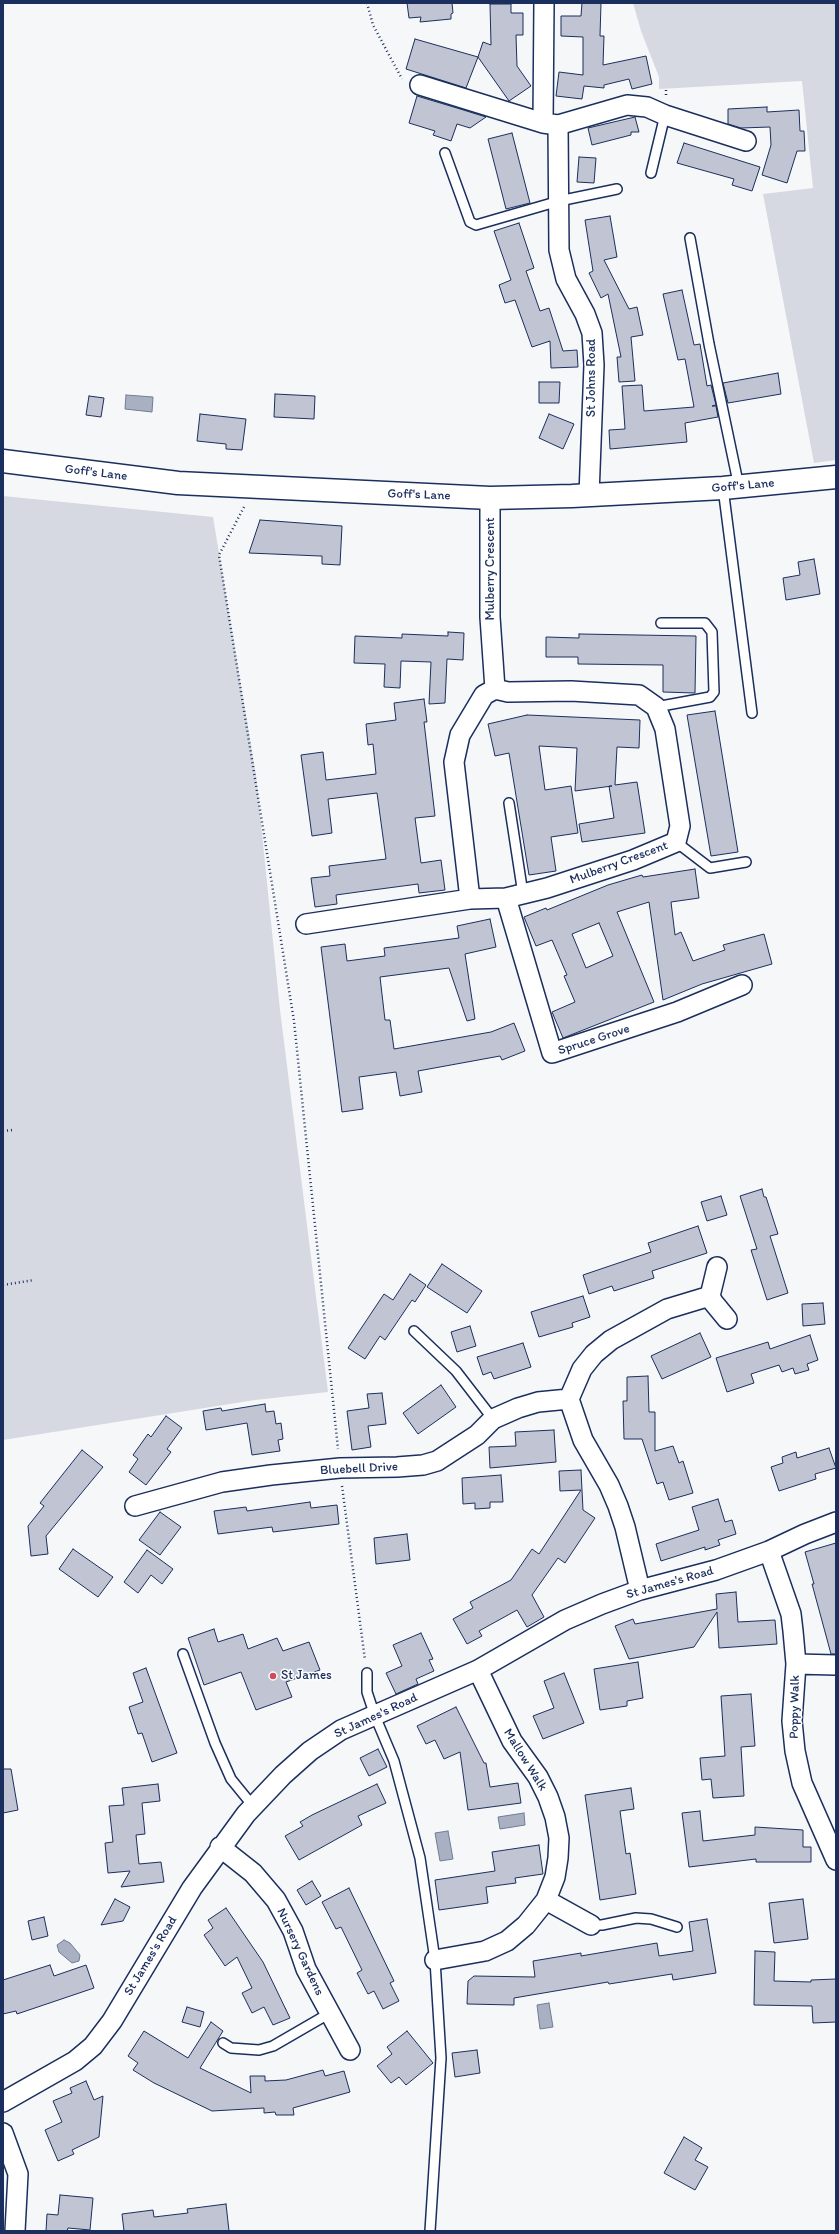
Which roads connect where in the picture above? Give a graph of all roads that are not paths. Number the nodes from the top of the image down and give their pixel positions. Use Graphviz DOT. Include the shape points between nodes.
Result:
graph roads {
  1 [pos="544,3"];
  2 [pos="420,85"];
  3 [pos="665,115"];
  4 [pos="551,124"];
  5 [pos="746,141"];
  6 [pos="445,153"];
  7 [pos="651,173"];
  8 [pos="616,189"];
  9 [pos="559,201"];
  10 [pos="690,238"];
  11 [pos="3,461"];
  12 [pos="836,477"];
  13 [pos="731,487"];
  14 [pos="589,495"];
  15 [pos="490,498"];
  16 [pos="661,623"];
  17 [pos="495,689"];
  18 [pos="656,707"];
  19 [pos="752,713"];
  20 [pos="509,803"];
  21 [pos="676,842"];
  22 [pos="746,862"];
  23 [pos="515,896"];
  24 [pos="470,899"];
  25 [pos="306,924"];
  26 [pos="742,985"];
  27 [pos="717,1267"];
  28 [pos="710,1296"];
  29 [pos="727,1319"];
  30 [pos="414,1331"];
  31 [pos="568,1399"];
  32 [pos="493,1419"];
  33 [pos="135,1506"];
  34 [pos="836,1522"];
  35 [pos="768,1551"];
  36 [pos="640,1590"];
  37 [pos="183,1654"];
  38 [pos="796,1664"];
  39 [pos="836,1665"];
  40 [pos="478,1670"];
  41 [pos="367,1673"];
  42 [pos="375,1716"];
  43 [pos="253,1806"];
  44 [pos="220,1847"];
  45 [pos="836,1860"];
  46 [pos="546,1900"];
  47 [pos="591,1925"];
  48 [pos="677,1927"];
  49 [pos="435,1960"];
  50 [pos="330,2013"];
  51 [pos="223,2043"];
  52 [pos="350,2050"];
  53 [pos="3,2102"];
  54 [pos="3,2133"];
  55 [pos="16,2231"];
  56 [pos="430,2231"];
  1 -- 4 [label="street, St Johns Road"];
  2 -- 4 [label="street"];
  3 -- 4 [label="street" via="647,108 627,105"];
  3 -- 5 [label="street"];
  3 -- 7 [label="lane"];
  4 -- 9 [label="street, St Johns Road"];
  6 -- 9 [label="lane" via="470,222 476,225"];
  8 -- 9 [label="lane"];
  9 -- 14 [label="street, St Johns Road" via="560,250 566,278 592,333 594,365"];
  10 -- 13 [label="lane"];
  11 -- 15 [label="main road, Goff's Lane" via="178,483"];
  12 -- 13 [label="main road, Goff's Lane"];
  13 -- 14 [label="main road, Goff's Lane"];
  13 -- 19 [label="lane"];
  14 -- 15 [label="main road, Goff's Lane"];
  15 -- 17 [label="street, Mulberry Crescent" via="490,617"];
  16 -- 18 [label="lane" via="705,623 712,632 714,692 710,697"];
  17 -- 18 [label="street" via="508,692 571,691 639,695"];
  17 -- 24 [label="street" via="484,695 460,735 454,762"];
  18 -- 21 [label="street, Mulberry Crescent" via="665,729 680,826"];
  20 -- 23 [label="lane"];
  21 -- 22 [label="lane" via="710,868"];
  21 -- 23 [label="street, Mulberry Crescent" via="633,860"];
  23 -- 24 [label="street, Mulberry Crescent"];
  23 -- 26 [label="street, Spruce Grove" via="552,1053 677,1012"];
  24 -- 25 [label="street, Mulberry Crescent"];
  27 -- 28 [label="street"];
  28 -- 29 [label="street"];
  28 -- 31 [label="street" via="667,1309 611,1340 582,1368"];
  30 -- 32 [label="lane" via="456,1371"];
  31 -- 32 [label="street, Bluebell Drive" via="524,1406"];
  31 -- 36 [label="street" via="583,1440 618,1506"];
  32 -- 33 [label="street, Bluebell Drive" via="477,1435 437,1460 423,1465 340,1468 271,1475 222,1482"];
  34 -- 35 [label="street, St James's Road"];
  35 -- 36 [label="street, St James's Road" via="683,1580"];
  35 -- 38 [label="street, Poppy Walk" via="791,1614"];
  36 -- 40 [label="street, St James's Road" via="565,1620"];
  37 -- 43 [label="lane" via="214,1743 231,1779"];
  38 -- 39 [label="street"];
  38 -- 45 [label="street, Poppy Walk" via="792,1721 795,1751 802,1783"];
  40 -- 42 [label="street, St James's Road"];
  40 -- 46 [label="street, Mallow Walk" via="512,1741 538,1777 555,1817 559,1838 558,1858"];
  41 -- 42 [label="lane" via="367,1692"];
  42 -- 43 [label="street, St James's Road" via="341,1730 310,1752"];
  42 -- 49 [label="lane" via="394,1761 408,1809 420,1858"];
  43 -- 44 [label="street, St James's Road"];
  44 -- 50 [label="street, Nursery Gardens" via="253,1873 276,1900 293,1931 306,1969"];
  44 -- 53 [label="street, St James's Road" via="192,1888 112,2021 93,2046 74,2061"];
  46 -- 47 [label="street"];
  46 -- 49 [label="street, Mallow Walk" via="526,1925 507,1941 485,1951"];
  47 -- 48 [label="lane" via="636,1918 651,1919"];
  49 -- 56 [label="lane" via="441,2058"];
  50 -- 51 [label="lane" via="272,2046 259,2050 231,2048"];
  50 -- 52 [label="street, Nursery Gardens"];
  54 -- 55 [label="street" via="18,2174"];
}
